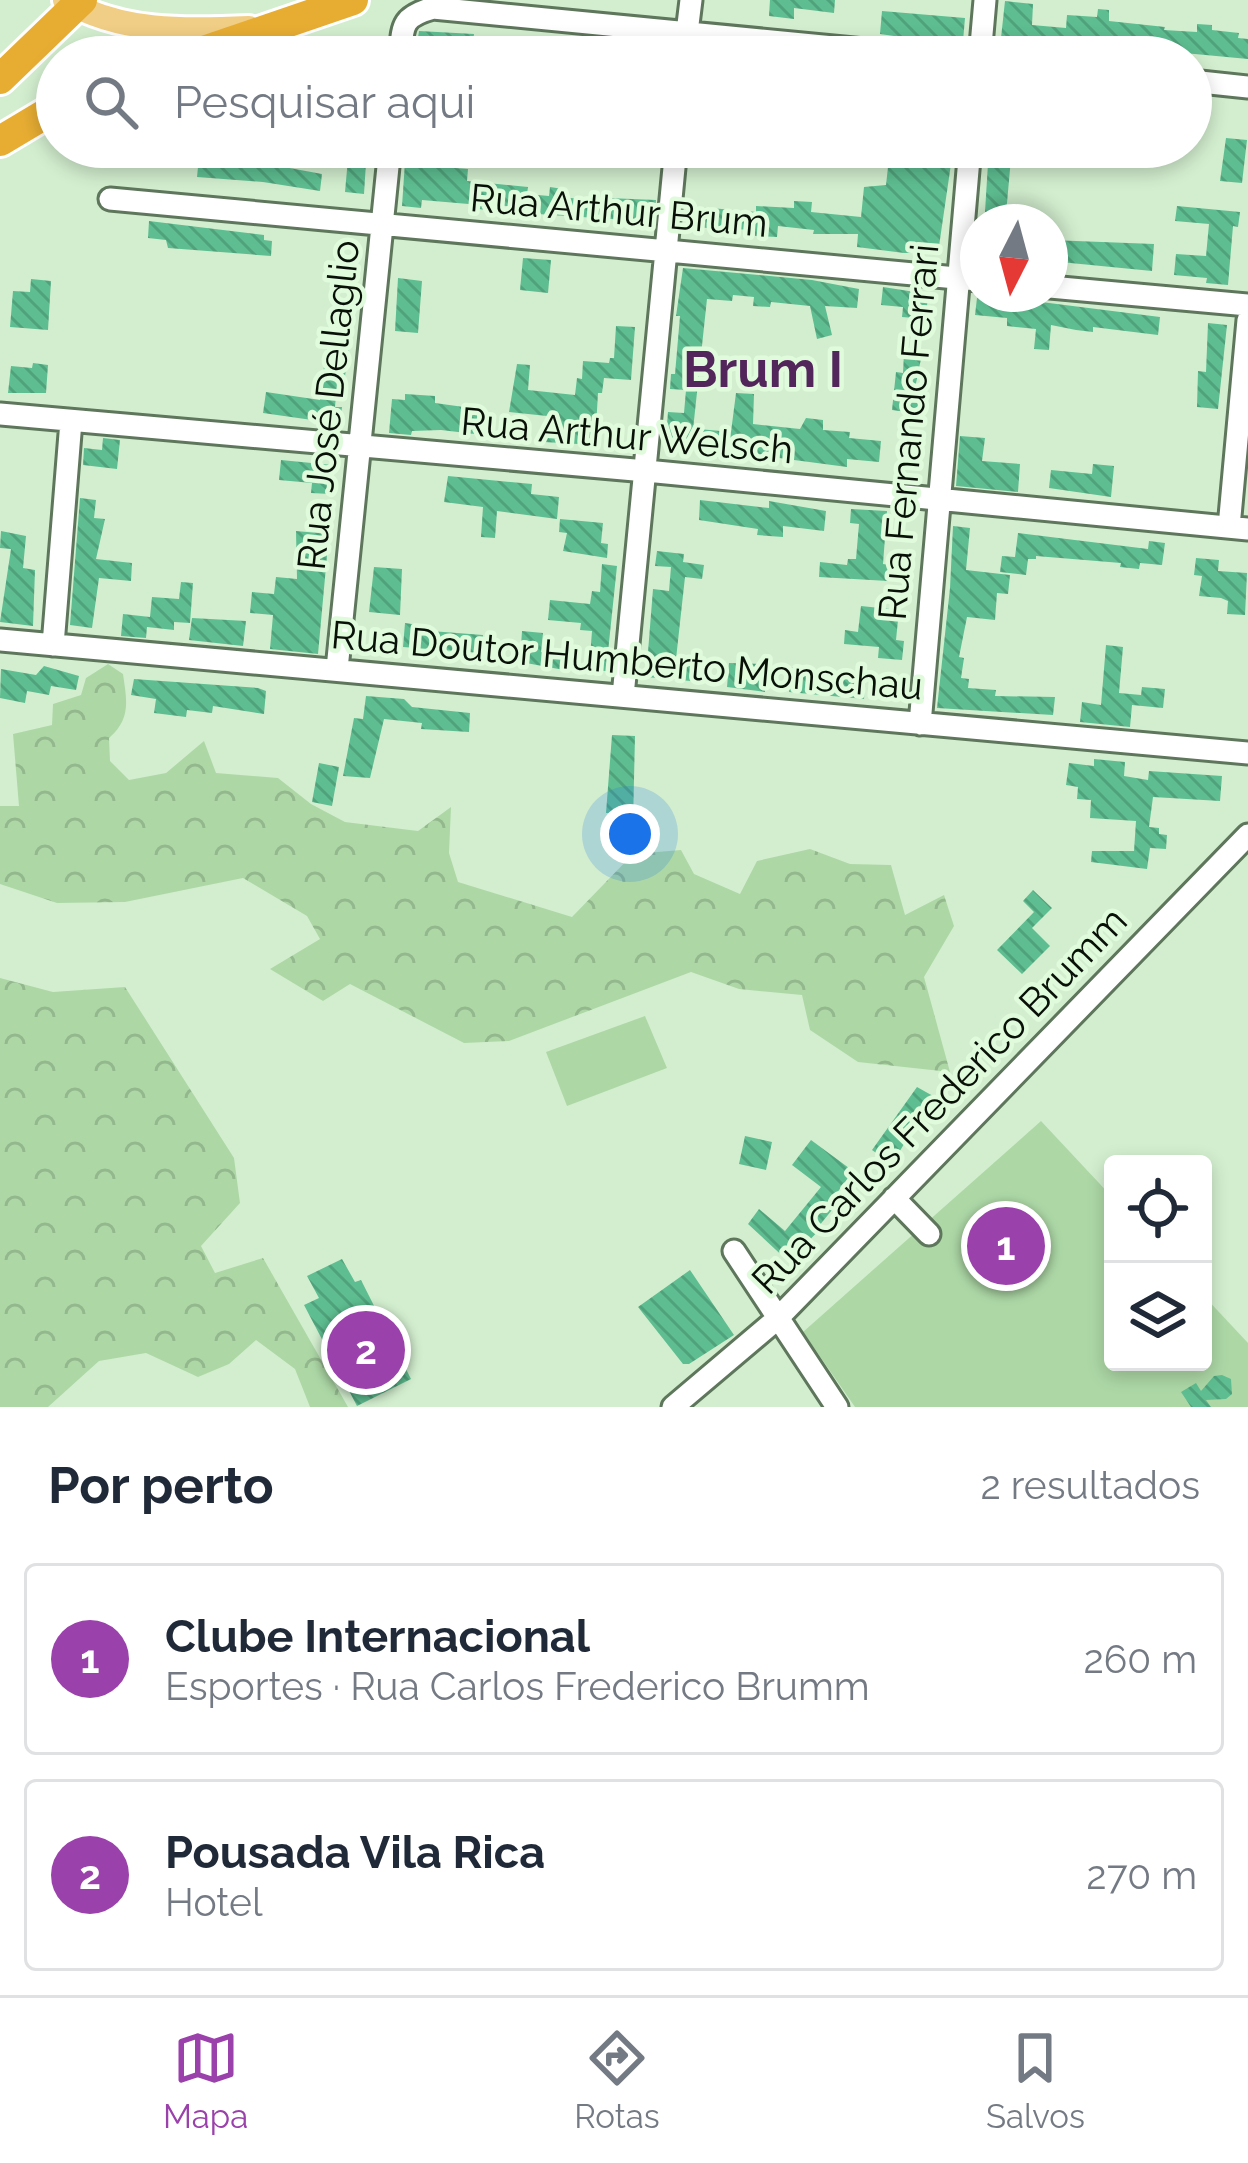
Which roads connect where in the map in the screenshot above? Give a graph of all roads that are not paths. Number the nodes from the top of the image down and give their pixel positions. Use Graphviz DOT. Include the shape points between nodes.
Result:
graph roads {
  1 [pos="353,0"];
  2 [pos="691,0"];
  3 [pos="985,0"];
  4 [pos="74,2"];
  5 [pos="286,23"];
  6 [pos="687,33"];
  7 [pos="41,36"];
  8 [pos="248,36"];
  9 [pos="402,36"];
  10 [pos="687,36"];
  11 [pos="718,36"];
  12 [pos="982,36"];
  13 [pos="36,42"];
  14 [pos="0,79"];
  15 [pos="1212,83"];
  16 [pos="1248,87"];
  17 [pos="36,120"];
  18 [pos="0,141"];
  19 [pos="388,168"];
  20 [pos="674,168"];
  21 [pos="970,168"];
  22 [pos="110,199"];
  23 [pos="969,204"];
  24 [pos="381,224"];
  25 [pos="666,250"];
  26 [pos="960,278"];
  27 [pos="1068,288"];
  28 [pos="1248,305"];
  29 [pos="963,312"];
  30 [pos="1248,320"];
  31 [pos="0,414"];
  32 [pos="70,421"];
  33 [pos="361,448"];
  34 [pos="646,471"];
  35 [pos="937,500"];
  36 [pos="1238,528"];
  37 [pos="0,640"];
  38 [pos="53,645"];
  39 [pos="338,669"];
  40 [pos="623,696"];
  41 [pos="920,724"];
  42 [pos="1248,753"];
  43 [pos="1248,835"];
  44 [pos="894,1198"];
  45 [pos="929,1234"];
  46 [pos="734,1251"];
  47 [pos="777,1319"];
  48 [pos="673,1407"];
  49 [pos="837,1407"];
  1 -- 5 [label="highway"];
  2 -- 6 [label="street"];
  3 -- 12 [label="street"];
  4 -- 5 [label="main road" via="123,24 191,31"];
  4 -- 7 [label="highway"];
  5 -- 8 [label="highway"];
  6 -- 9 [label="street" via="433,8 414,13"];
  6 -- 10 [label="street"];
  6 -- 11 [label="street"];
  13 -- 14 [label="highway"];
  15 -- 16 [label="street"];
  17 -- 18 [label="highway"];
  19 -- 24 [label="street, Rua José Dellaglio"];
  20 -- 25 [label="street"];
  21 -- 23 [label="street, Rua Fernando Ferrari"];
  22 -- 24 [label="street, Rua Arthur Brum"];
  24 -- 25 [label="street, Rua Arthur Brum"];
  24 -- 33 [label="street, Rua José Dellaglio"];
  25 -- 26 [label="street, Rua Arthur Brum"];
  25 -- 34 [label="street"];
  27 -- 28 [label="street"];
  29 -- 35 [label="street, Rua Fernando Ferrari"];
  30 -- 36 [label="street"];
  31 -- 32 [label="street, Rua Arthur Welsch"];
  32 -- 33 [label="street, Rua Arthur Welsch"];
  32 -- 38 [label="street"];
  33 -- 34 [label="street, Rua Arthur Welsch"];
  33 -- 39 [label="street, Rua José Dellaglio"];
  34 -- 35 [label="street, Rua Arthur Welsch"];
  34 -- 40 [label="street"];
  35 -- 36 [label="street, Rua Arthur Welsch"];
  35 -- 41 [label="street, Rua Fernando Ferrari"];
  37 -- 38 [label="street, Rua Doutor Humberto Monschau"];
  38 -- 39 [label="street, Rua Doutor Humberto Monschau"];
  39 -- 40 [label="street, Rua Doutor Humberto Monschau"];
  40 -- 41 [label="street, Rua Doutor Humberto Monschau"];
  41 -- 42 [label="street, Rua Doutor Humberto Monschau"];
  43 -- 44 [label="street, Rua Carlos Frederico Brumm"];
  44 -- 45 [label="street"];
  44 -- 47 [label="street, Rua Carlos Frederico Brumm"];
  46 -- 47 [label="street"];
  47 -- 48 [label="street, Rua Carlos Frederico Brumm"];
  47 -- 49 [label="street"];
}
